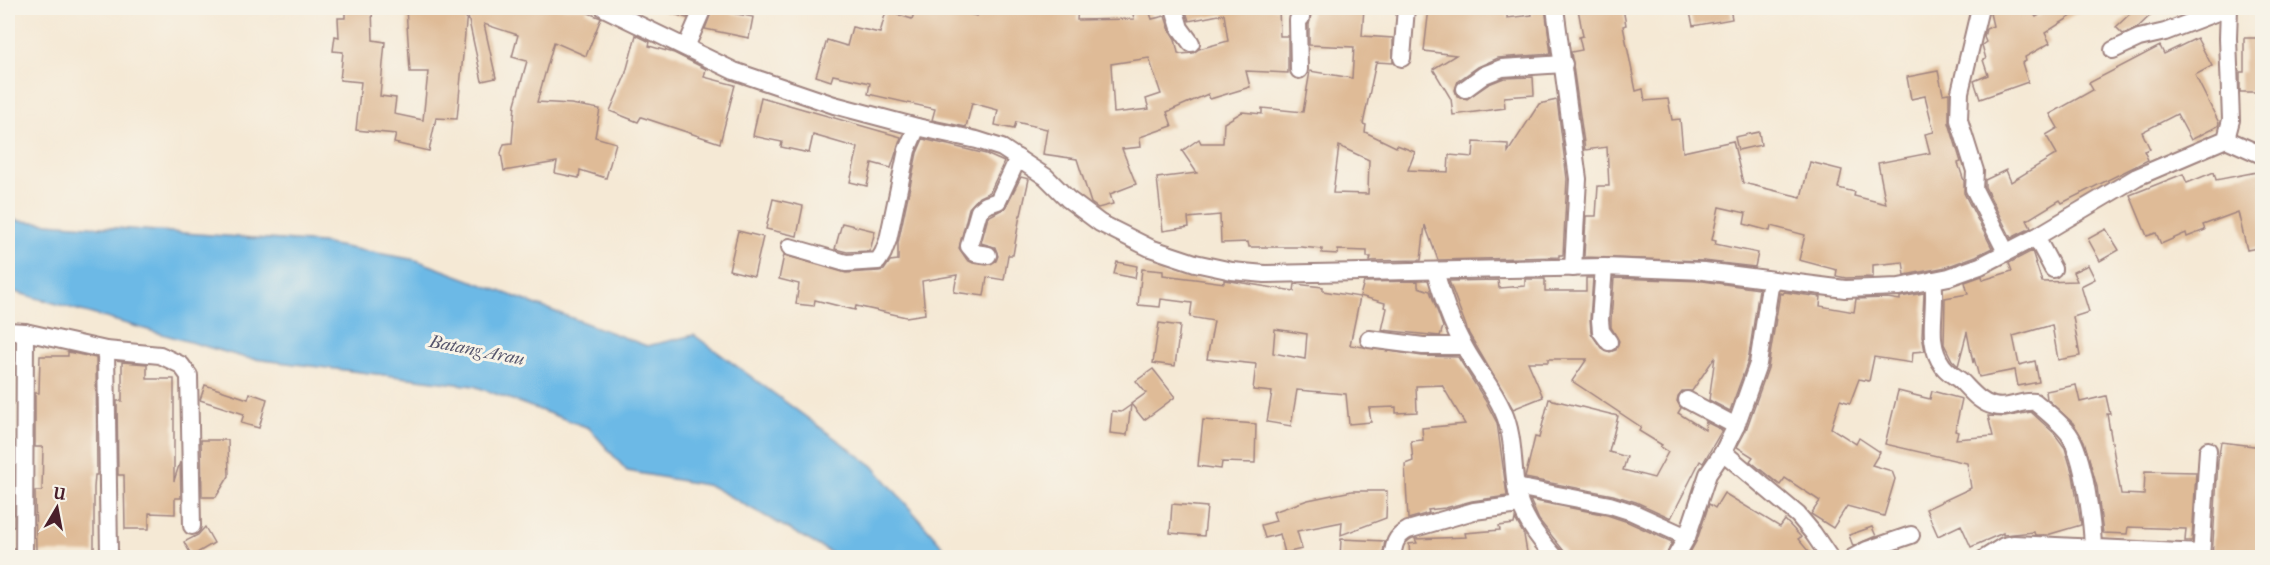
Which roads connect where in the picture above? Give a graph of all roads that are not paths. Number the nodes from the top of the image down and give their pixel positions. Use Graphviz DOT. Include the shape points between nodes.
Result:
graph roads {
  1 [pos="604,8"];
  2 [pos="704,8"];
  3 [pos="1174,8"];
  4 [pos="1302,8"];
  5 [pos="1406,8"];
  6 [pos="1556,8"];
  7 [pos="1980,8"];
  8 [pos="2229,8"];
  9 [pos="1191,43"];
  10 [pos="686,47"];
  11 [pos="2113,50"];
  12 [pos="1402,58"];
  13 [pos="1564,64"];
  14 [pos="1299,70"];
  15 [pos="1465,89"];
  16 [pos="917,127"];
  17 [pos="2226,139"];
  18 [pos="2262,155"];
  19 [pos="1018,158"];
  20 [pos="2036,237"];
  21 [pos="790,247"];
  22 [pos="2006,252"];
  23 [pos="988,255"];
  24 [pos="1604,267"];
  25 [pos="1573,268"];
  26 [pos="2053,269"];
  27 [pos="1435,271"];
  28 [pos="1771,280"];
  29 [pos="1933,280"];
  30 [pos="8,331"];
  31 [pos="26,332"];
  32 [pos="1369,339"];
  33 [pos="1609,342"];
  34 [pos="1463,346"];
  35 [pos="106,350"];
  36 [pos="1687,400"];
  37 [pos="1736,426"];
  38 [pos="2208,450"];
  39 [pos="1723,452"];
  40 [pos="1516,488"];
  41 [pos="1520,505"];
  42 [pos="192,526"];
  43 [pos="1911,535"];
  44 [pos="1687,537"];
  45 [pos="2093,547"];
  46 [pos="110,553"];
  47 [pos="2201,555"];
  48 [pos="24,558"];
  49 [pos="1392,558"];
  50 [pos="1556,558"];
  51 [pos="1675,558"];
  52 [pos="1830,558"];
  53 [pos="1852,558"];
  54 [pos="1985,558"];
  1 -- 10 [label="street"];
  2 -- 10 [label="street"];
  3 -- 9 [label="street" via="1180,28"];
  4 -- 14 [label="street" via="1298,20"];
  5 -- 12 [label="street"];
  6 -- 13 [label="street"];
  7 -- 22 [label="street" via="1960,92 1959,120 1975,171 1974,189"];
  8 -- 11 [label="street"];
  8 -- 17 [label="street" via="2231,120"];
  10 -- 16 [label="street" via="734,71 834,105"];
  13 -- 15 [label="street" via="1502,68"];
  13 -- 25 [label="street" via="1578,179"];
  16 -- 19 [label="street" via="977,140"];
  16 -- 21 [label="street" via="907,150 888,240 878,261 846,263"];
  17 -- 18 [label="street"];
  17 -- 20 [label="street" via="2138,177"];
  19 -- 23 [label="street" via="998,201 979,211 969,246 975,253"];
  19 -- 27 [label="street" via="1100,223 1150,248 1195,263 1265,274"];
  20 -- 22 [label="street"];
  20 -- 26 [label="street"];
  22 -- 29 [label="street" via="1980,266"];
  24 -- 25 [label="street"];
  24 -- 28 [label="street"];
  24 -- 33 [label="street" via="1600,320 1601,331"];
  25 -- 27 [label="street"];
  27 -- 34 [label="street"];
  28 -- 29 [label="street" via="1845,289 1899,287"];
  28 -- 37 [label="street" via="1758,364"];
  29 -- 45 [label="street" via="1935,354 1944,367 1977,398 1992,406 2008,408 2035,402 2074,443 2088,498"];
  30 -- 31 [label="street"];
  31 -- 35 [label="street"];
  31 -- 48 [label="street"];
  32 -- 34 [label="street"];
  34 -- 40 [label="street" via="1509,424"];
  35 -- 42 [label="street" via="160,355 181,365 189,376"];
  35 -- 46 [label="street"];
  36 -- 37 [label="street"];
  37 -- 39 [label="street"];
  38 -- 47 [label="street"];
  39 -- 44 [label="street" via="1708,474"];
  39 -- 52 [label="street" via="1798,514"];
  40 -- 41 [label="street"];
  40 -- 44 [label="street" via="1610,505"];
  41 -- 49 [label="street" via="1474,511 1408,530 1394,543"];
  41 -- 50 [label="street" via="1531,528"];
  43 -- 53 [label="street"];
  44 -- 51 [label="street"];
  45 -- 47 [label="street"];
  45 -- 54 [label="street" via="2013,544"];
}
